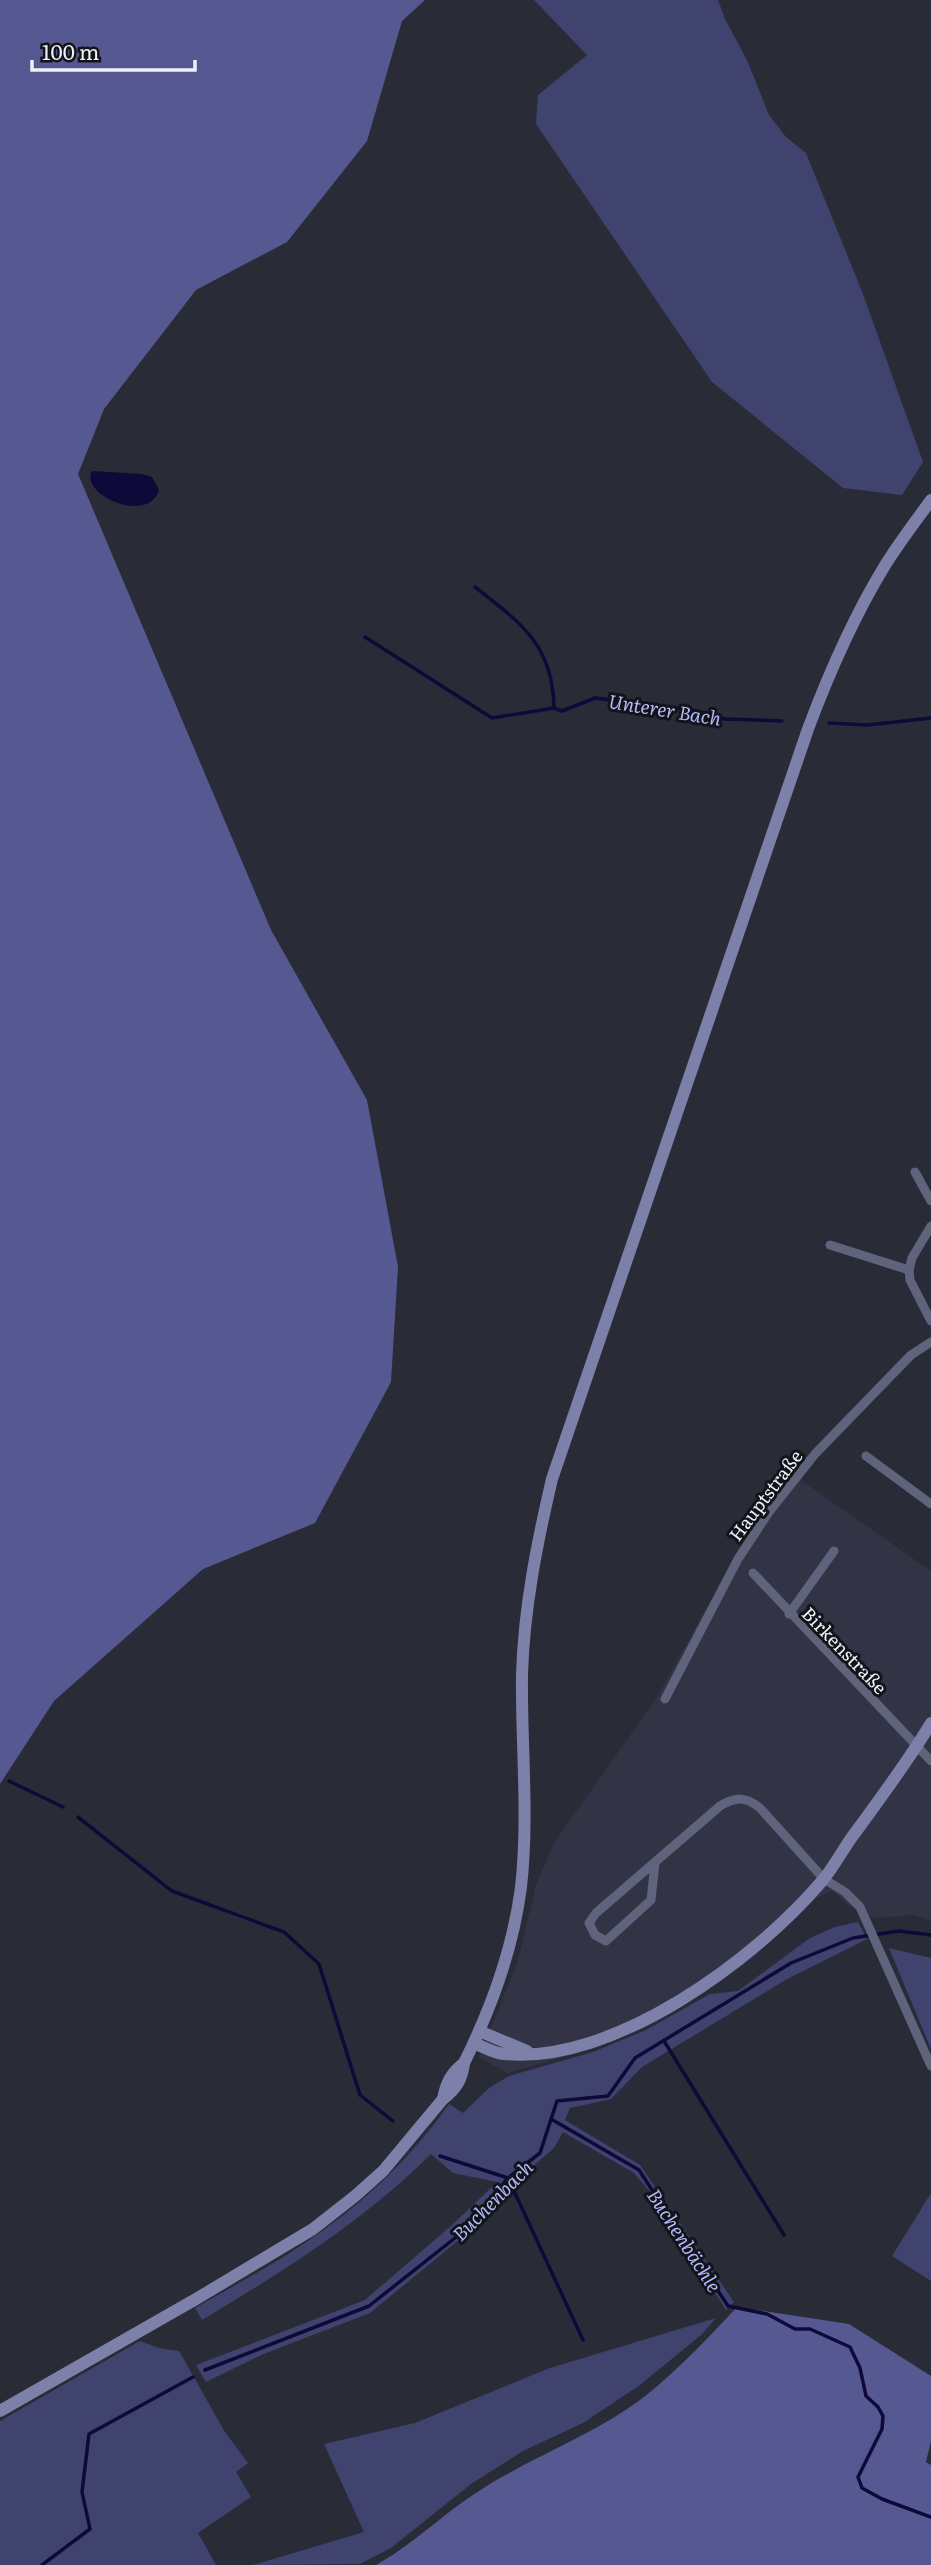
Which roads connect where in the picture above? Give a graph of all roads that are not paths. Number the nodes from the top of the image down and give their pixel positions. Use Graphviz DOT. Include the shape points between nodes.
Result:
graph roads {
  1 [pos="931,500"];
  2 [pos="915,1172"];
  3 [pos="931,1201"];
  4 [pos="931,1226"];
  5 [pos="830,1245"];
  6 [pos="909,1270"];
  7 [pos="931,1321"];
  8 [pos="931,1342"];
  9 [pos="866,1456"];
  10 [pos="931,1488"];
  11 [pos="927,1501"];
  12 [pos="834,1551"];
  13 [pos="752,1573"];
  14 [pos="789,1614"];
  15 [pos="666,1699"];
  16 [pos="931,1723"];
  17 [pos="916,1747"];
  18 [pos="931,1761"];
  19 [pos="655,1863"];
  20 [pos="824,1879"];
  21 [pos="479,2031"];
  22 [pos="474,2043"];
  23 [pos="535,2054"];
  24 [pos="931,2066"];
  25 [pos="0,2411"];
  1 -- 21 [label="main road" via="866,599 818,704 552,1479 532,1571 522,1672 521,1885 502,1976"];
  2 -- 3 [label="street"];
  4 -- 6 [label="street"];
  5 -- 6 [label="street"];
  6 -- 7 [label="street"];
  8 -- 15 [label="street, Hauptstraße" via="911,1355 815,1454 769,1512 738,1559"];
  9 -- 11 [label="street"];
  10 -- 11 [label="street"];
  12 -- 14 [label="street"];
  13 -- 14 [label="street, Birkenstraße"];
  14 -- 17 [label="street, Birkenstraße"];
  16 -- 17 [label="main road"];
  17 -- 18 [label="street, Birkenstraße"];
  17 -- 20 [label="main road"];
  19 -- 19 [label="street" via="651,1900 606,1941 595,1935 589,1923 596,1913"];
  19 -- 20 [label="street" via="720,1806 741,1798 760,1808"];
  20 -- 23 [label="main road" via="744,1957 688,1997 603,2038"];
  20 -- 24 [label="street" via="860,1907"];
  21 -- 22 [label="main road"];
  21 -- 23 [label="main road"];
  22 -- 23 [label="main road" via="502,2054"];
  22 -- 25 [label="main road" via="449,2080 443,2099 383,2171 313,2229"];
}
